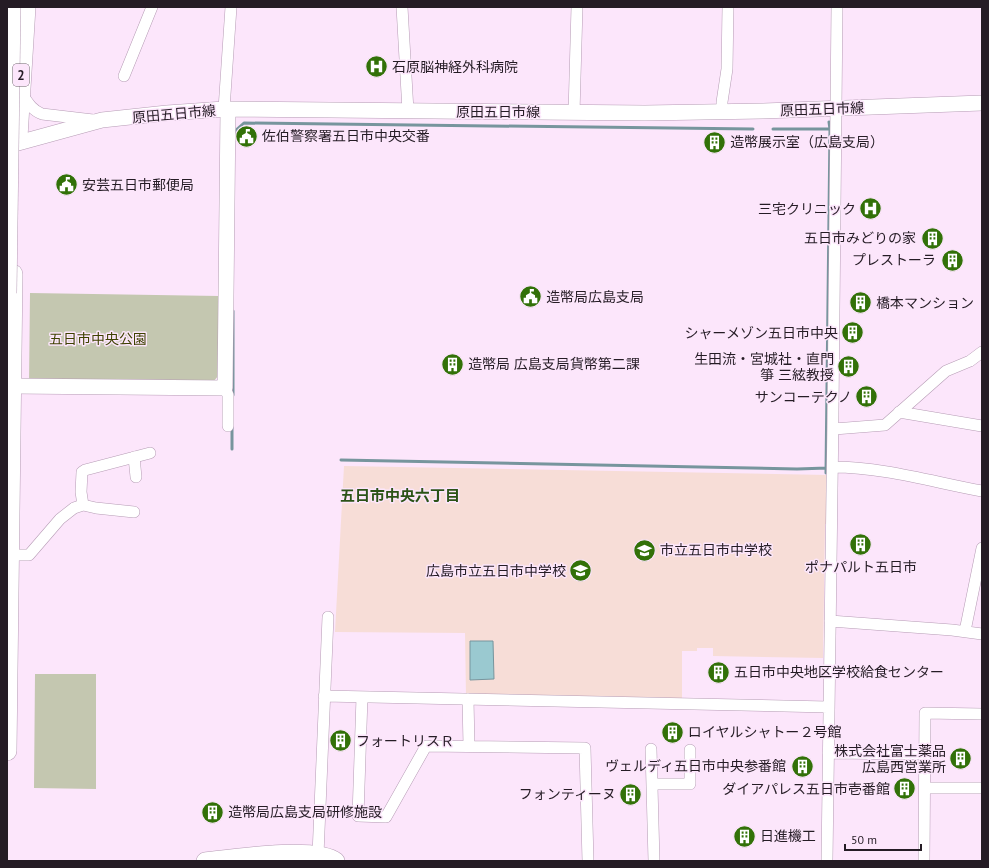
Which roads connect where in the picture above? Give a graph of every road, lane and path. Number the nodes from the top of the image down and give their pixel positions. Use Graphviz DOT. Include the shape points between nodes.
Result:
graph roads {
  1 [pos="11,7"];
  2 [pos="26,7"];
  3 [pos="152,7"];
  4 [pos="231,7"];
  5 [pos="402,7"];
  6 [pos="577,7"];
  7 [pos="728,7"];
  8 [pos="838,7"];
  9 [pos="124,76"];
  10 [pos="20,92"];
  11 [pos="982,103"];
  12 [pos="837,108"];
  13 [pos="226,110"];
  14 [pos="408,111"];
  15 [pos="722,112"];
  16 [pos="574,113"];
  17 [pos="102,120"];
  18 [pos="11,147"];
  19 [pos="7,293"];
  20 [pos="982,352"];
  21 [pos="12,386"];
  22 [pos="225,388"];
  23 [pos="899,412"];
  24 [pos="228,426"];
  25 [pos="982,426"];
  26 [pos="834,429"];
  27 [pos="150,453"];
  28 [pos="134,457"];
  29 [pos="833,467"];
  30 [pos="136,477"];
  31 [pos="982,491"];
  32 [pos="83,505"];
  33 [pos="134,512"];
  34 [pos="982,548"];
  35 [pos="10,555"];
  36 [pos="328,617"];
  37 [pos="830,621"];
  38 [pos="965,631"];
  39 [pos="982,634"];
  40 [pos="324,696"];
  41 [pos="362,697"];
  42 [pos="468,699"];
  43 [pos="828,707"];
  44 [pos="982,714"];
  45 [pos="469,746"];
  46 [pos="651,749"];
  47 [pos="690,750"];
  48 [pos="7,751"];
  49 [pos="828,753"];
  50 [pos="925,754"];
  51 [pos="652,784"];
  52 [pos="925,788"];
  53 [pos="982,788"];
  54 [pos="318,854"];
  55 [pos="205,861"];
  56 [pos="336,861"];
  57 [pos="588,861"];
  58 [pos="654,861"];
  59 [pos="827,861"];
  60 [pos="924,861"];
  1 -- 19 [label="highway, 2, bridge"];
  2 -- 10 [label="highway, 2"];
  3 -- 9 [label="street"];
  4 -- 13 [label="street"];
  5 -- 14 [label="street"];
  6 -- 16 [label="street"];
  7 -- 15 [label="street" via="727,69"];
  8 -- 12 [label="street"];
  10 -- 17 [label="street" via="36,112 63,118"];
  10 -- 18 [label="highway, 2"];
  11 -- 12 [label="main road, 原田五日市線"];
  12 -- 15 [label="main road, 原田五日市線"];
  12 -- 26 [label="street"];
  13 -- 14 [label="main road, 原田五日市線"];
  13 -- 17 [label="main road, 原田五日市線" via="167,112"];
  13 -- 22 [label="main road"];
  14 -- 16 [label="main road, 原田五日市線"];
  15 -- 16 [label="main road, 原田五日市線"];
  17 -- 18 [label="main road, 原田五日市線"];
  18 -- 21 [label="highway, 2"];
  20 -- 23 [label="street" via="970,361 946,371"];
  21 -- 22 [label="main road"];
  21 -- 35 [label="highway, 2"];
  22 -- 24 [label="street" via="228,395"];
  23 -- 25 [label="street"];
  23 -- 26 [label="street" via="885,424"];
  26 -- 29 [label="street"];
  27 -- 28 [label="street"];
  28 -- 30 [label="street"];
  28 -- 32 [label="street" via="82,472"];
  29 -- 31 [label="street" via="898,474"];
  29 -- 37 [label="street"];
  32 -- 33 [label="street"];
  32 -- 35 [label="street" via="74,508 60,519 29,555"];
  34 -- 38 [label="street"];
  35 -- 48 [label="highway, 2"];
  36 -- 40 [label="street"];
  37 -- 38 [label="street"];
  37 -- 43 [label="street"];
  38 -- 39 [label="street"];
  40 -- 41 [label="street"];
  40 -- 54 [label="street"];
  41 -- 42 [label="street"];
  41 -- 45 [label="street" via="358,816 386,817 426,746"];
  42 -- 43 [label="street"];
  42 -- 45 [label="street"];
  43 -- 49 [label="street"];
  44 -- 50 [label="street" via="925,713"];
  45 -- 57 [label="street" via="585,748"];
  46 -- 51 [label="street"];
  47 -- 51 [label="street" via="690,784"];
  49 -- 50 [label="street"];
  49 -- 59 [label="street"];
  50 -- 52 [label="street"];
  51 -- 58 [label="street"];
  52 -- 53 [label="street"];
  52 -- 60 [label="street"];
  54 -- 55 [label="main road" via="280,854"];
  54 -- 56 [label="main road"];
}
